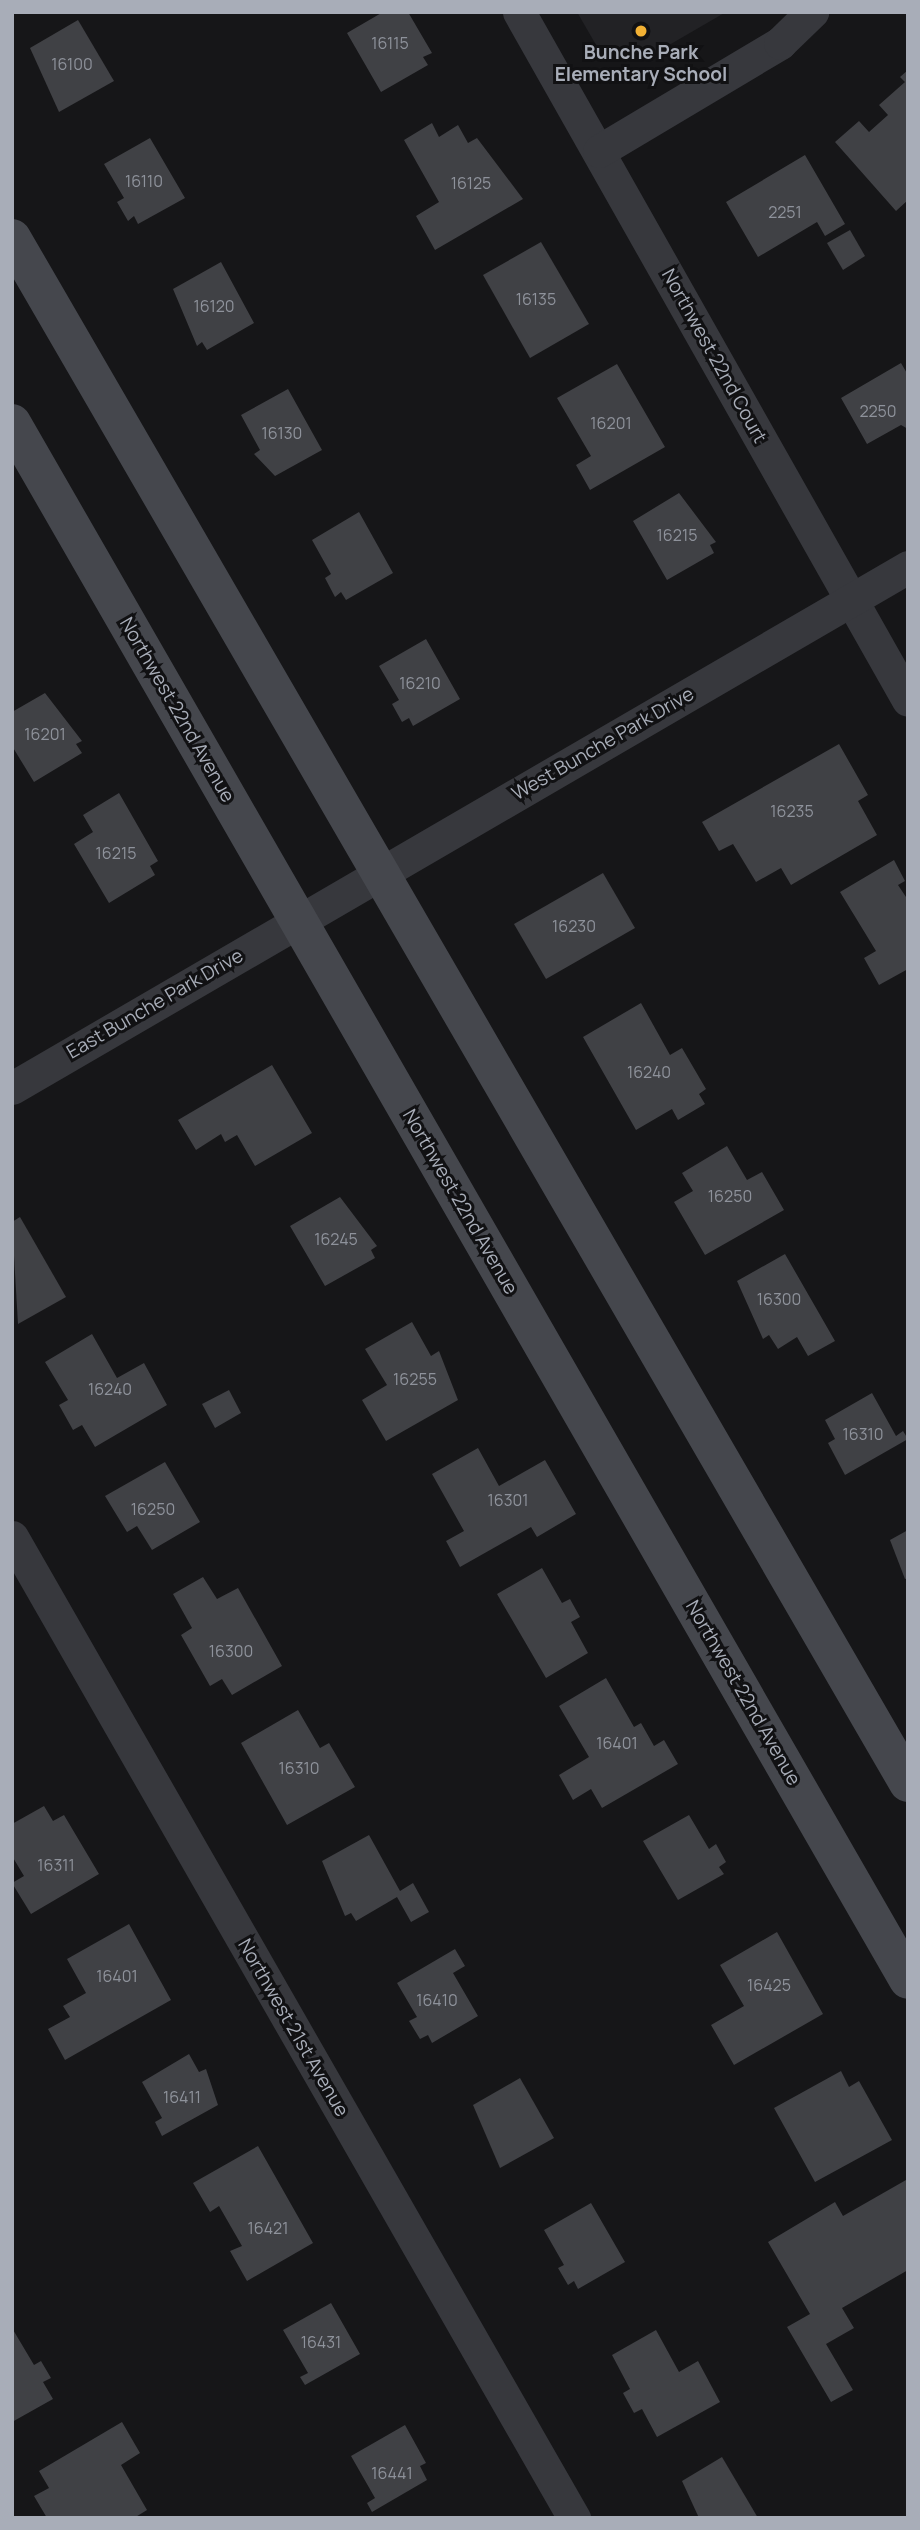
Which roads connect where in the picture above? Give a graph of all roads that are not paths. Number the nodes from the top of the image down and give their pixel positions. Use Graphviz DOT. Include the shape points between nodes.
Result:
graph roads {
  1 [pos="519,12"];
  2 [pos="812,12"];
  3 [pos="599,151"];
  4 [pos="12,238"];
  5 [pos="12,423"];
  6 [pos="908,567"];
  7 [pos="850,600"];
  8 [pos="908,700"];
  9 [pos="380,874"];
  10 [pos="299,921"];
  11 [pos="12,1088"];
  12 [pos="12,1537"];
  13 [pos="908,1783"];
  14 [pos="908,1980"];
  15 [pos="574,2518"];
  1 -- 3 [label="street, Northwest 22nd Court"];
  2 -- 3 [label="street" via="780,43"];
  3 -- 7 [label="street, Northwest 22nd Court"];
  4 -- 9 [label="main road"];
  5 -- 10 [label="main road, Northwest 22nd Avenue"];
  6 -- 7 [label="street, West Bunche Park Drive"];
  7 -- 8 [label="street, Northwest 22nd Court"];
  7 -- 9 [label="street, West Bunche Park Drive"];
  9 -- 10 [label="street, West Bunche Park Drive"];
  9 -- 13 [label="main road"];
  10 -- 11 [label="street, East Bunche Park Drive"];
  10 -- 14 [label="main road, Northwest 22nd Avenue"];
  12 -- 15 [label="street, Northwest 21st Avenue"];
}
